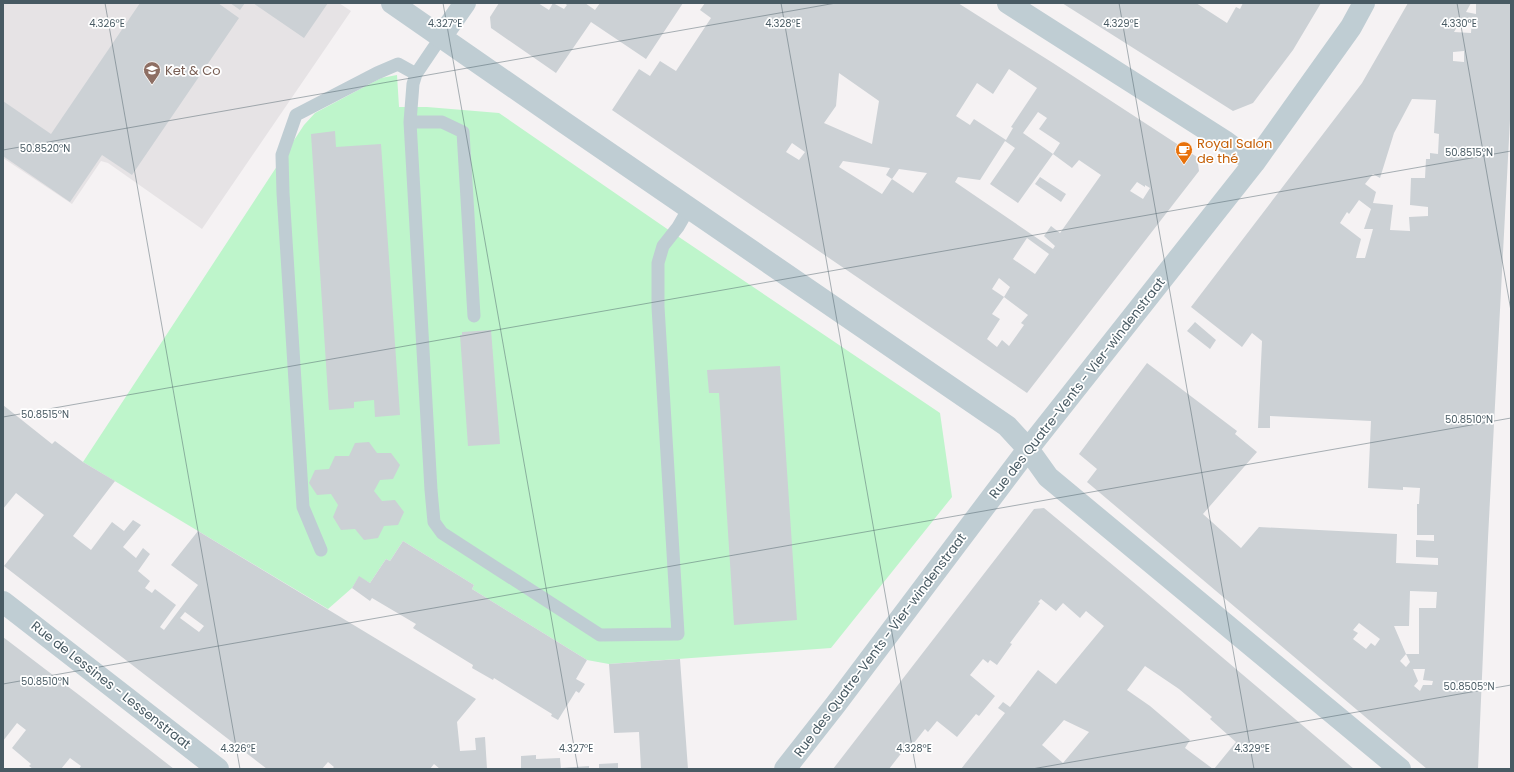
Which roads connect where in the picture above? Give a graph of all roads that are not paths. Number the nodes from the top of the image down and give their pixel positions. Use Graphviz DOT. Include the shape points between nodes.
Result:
graph roads {
  1 [pos="392,3"];
  2 [pos="465,3"];
  3 [pos="1008,3"];
  4 [pos="1364,3"];
  5 [pos="441,37"];
  6 [pos="416,74"];
  7 [pos="410,122"];
  8 [pos="1254,162"];
  9 [pos="689,208"];
  10 [pos="474,316"];
  11 [pos="1028,449"];
  12 [pos="321,550"];
  13 [pos="3,602"];
  14 [pos="218,769"];
  15 [pos="785,769"];
  16 [pos="1400,769"];
  1 -- 5 [label="street"];
  2 -- 5 [label="street"];
  3 -- 8 [label="street"];
  4 -- 8 [label="street, Rue des Quatre-Vents - Vier-windenstraat" via="1351,26"];
  5 -- 6 [label="lane"];
  5 -- 9 [label="street"];
  6 -- 7 [label="lane"];
  6 -- 12 [label="lane" via="398,64 296,115 282,155 303,507"];
  7 -- 9 [label="lane" via="434,522 442,533 600,635 678,634 658,307 658,264 663,246"];
  7 -- 10 [label="lane" via="442,122 463,132"];
  8 -- 11 [label="street, Rue des Quatre-Vents - Vier-windenstraat"];
  9 -- 11 [label="street" via="1007,426"];
  11 -- 15 [label="street, Rue des Quatre-Vents - Vier-windenstraat"];
  11 -- 16 [label="street" via="1048,477"];
  13 -- 14 [label="street, Rue de Lessines - Lessenstraat"];
}
